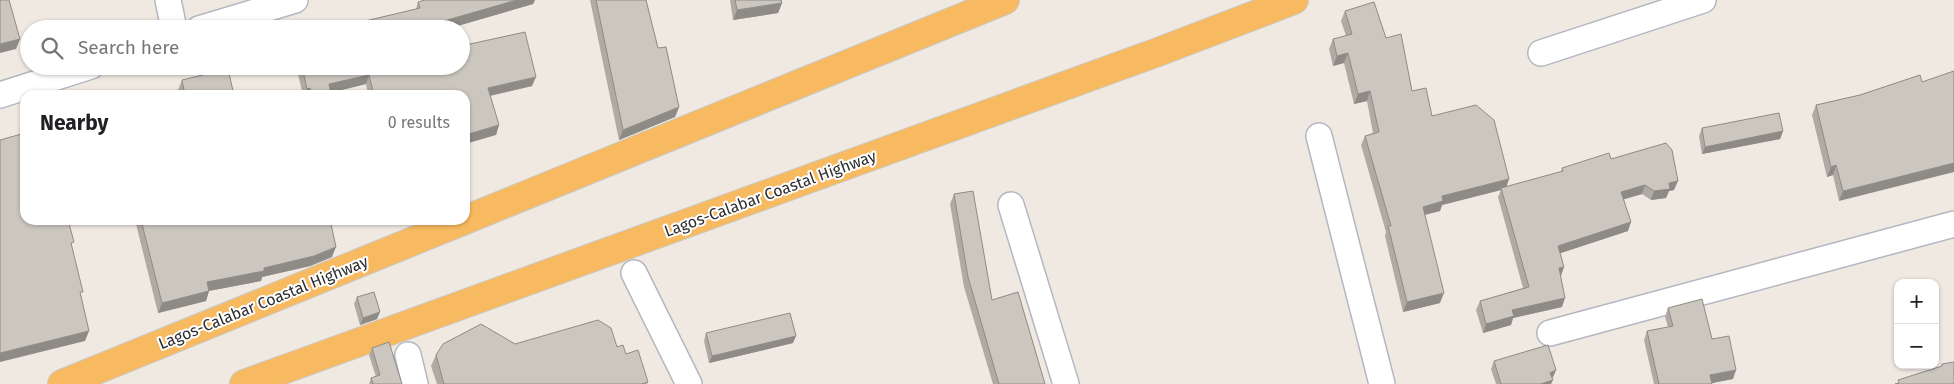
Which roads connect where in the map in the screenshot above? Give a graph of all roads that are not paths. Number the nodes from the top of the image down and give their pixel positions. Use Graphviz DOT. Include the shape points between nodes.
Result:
graph roads {
  1 [pos="168,0"];
  2 [pos="295,0"];
  3 [pos="1005,0"];
  4 [pos="1294,0"];
  5 [pos="1703,0"];
  6 [pos="172,20"];
  7 [pos="229,20"];
  8 [pos="1541,53"];
  9 [pos="63,75"];
  10 [pos="0,95"];
  11 [pos="1319,136"];
  12 [pos="1011,205"];
  13 [pos="470,218"];
  14 [pos="1954,224"];
  15 [pos="453,225"];
  16 [pos="634,273"];
  17 [pos="1550,333"];
  18 [pos="408,355"];
  19 [pos="62,384"];
  20 [pos="244,384"];
  21 [pos="416,384"];
  22 [pos="689,384"];
  23 [pos="1066,384"];
  24 [pos="1382,384"];
  1 -- 6 [label="street"];
  2 -- 7 [label="street"];
  3 -- 13 [label="highway, Lagos-Calabar Coastal Highway"];
  4 -- 20 [label="highway, Lagos-Calabar Coastal Highway"];
  5 -- 8 [label="street"];
  9 -- 10 [label="street"];
  11 -- 24 [label="street"];
  12 -- 23 [label="street"];
  14 -- 17 [label="street"];
  15 -- 19 [label="highway, Lagos-Calabar Coastal Highway"];
  16 -- 22 [label="street"];
  18 -- 21 [label="street"];
}
